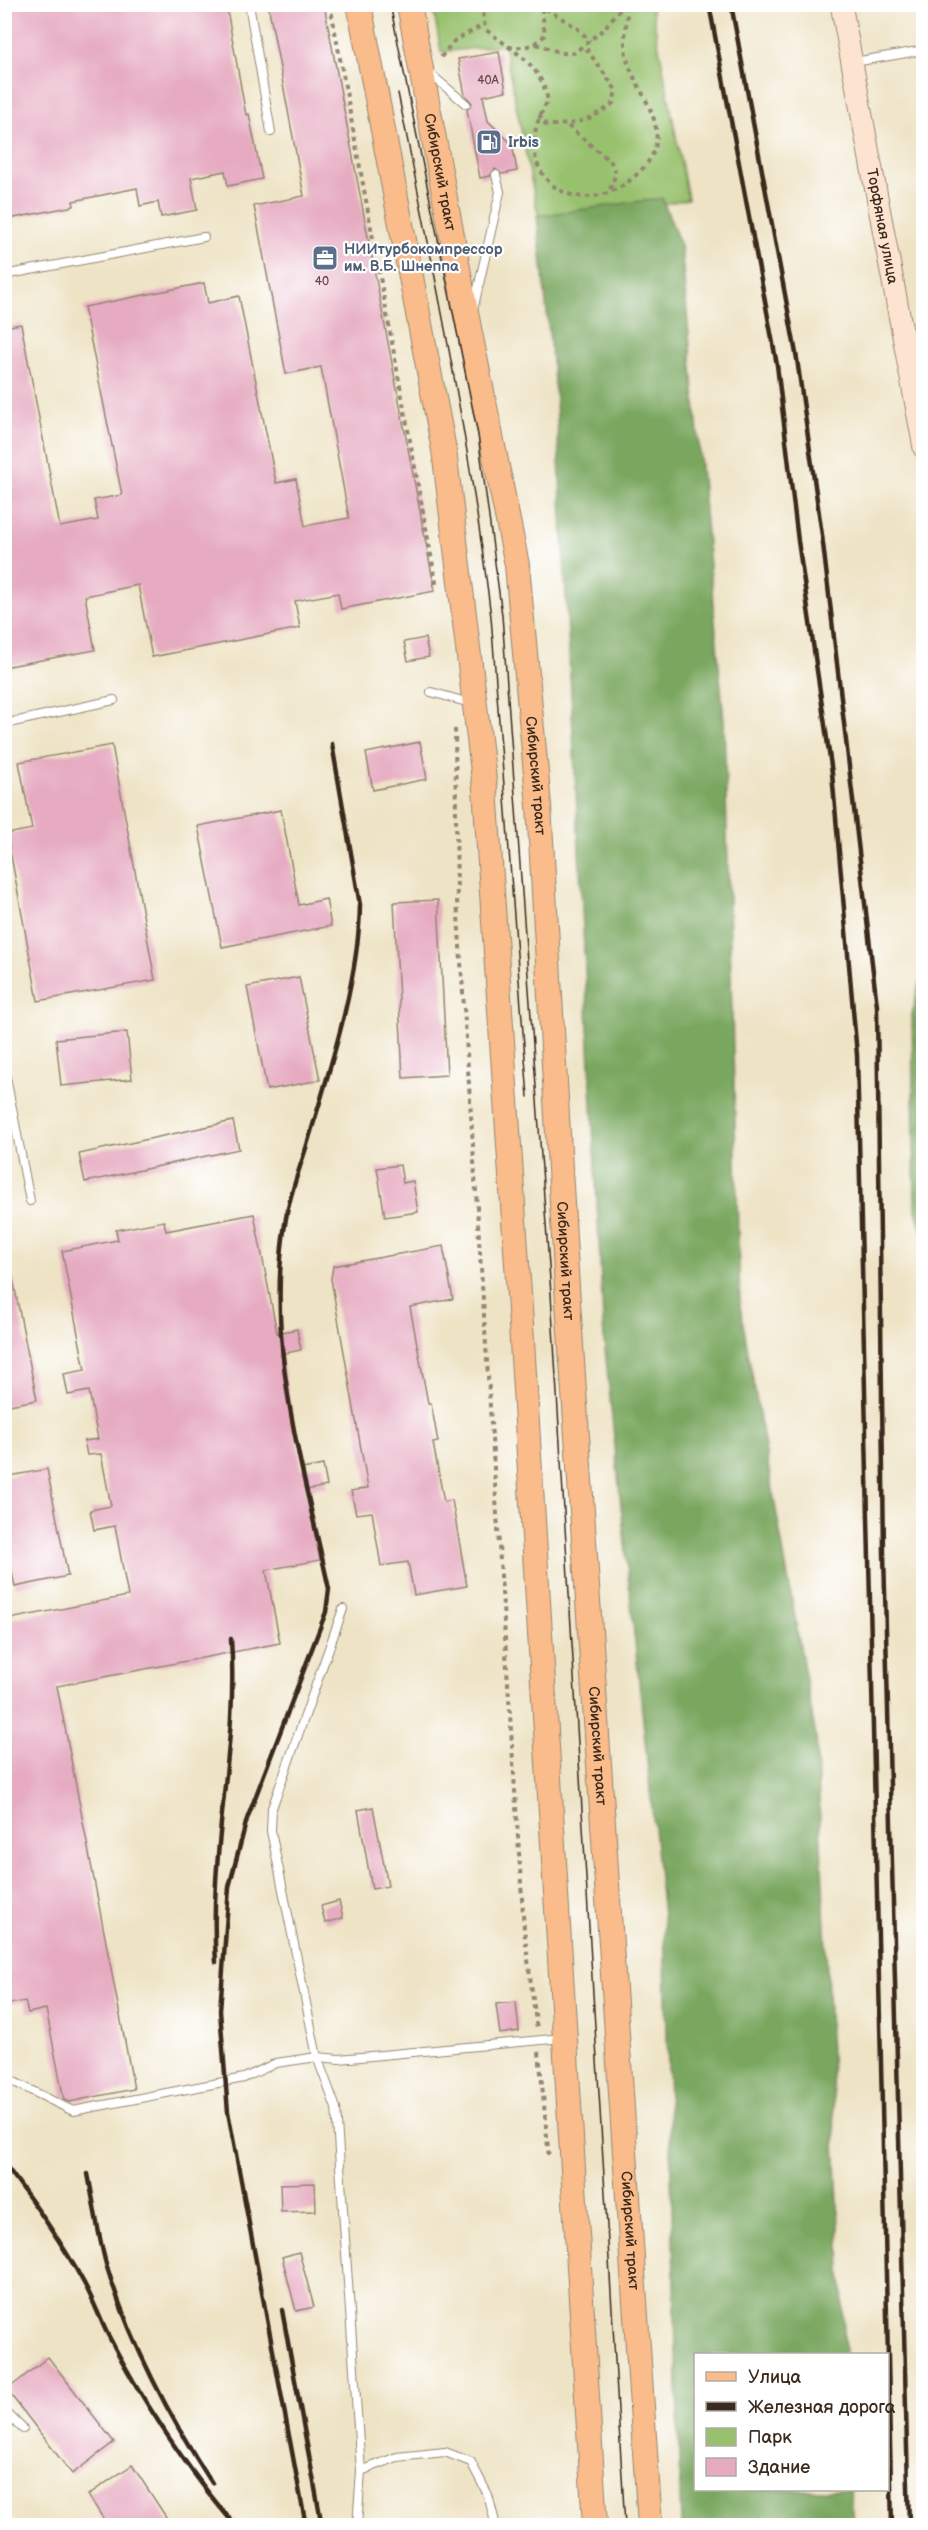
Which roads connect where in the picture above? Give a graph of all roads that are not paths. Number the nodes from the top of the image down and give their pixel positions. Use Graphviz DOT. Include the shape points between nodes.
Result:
graph roads {
  1 [pos="249,4"];
  2 [pos="359,4"];
  3 [pos="409,4"];
  4 [pos="841,4"];
  5 [pos="924,50"];
  6 [pos="852,63"];
  7 [pos="420,65"];
  8 [pos="466,104"];
  9 [pos="271,132"];
  10 [pos="496,175"];
  11 [pos="204,237"];
  12 [pos="4,275"];
  13 [pos="469,328"];
  14 [pos="924,448"];
  15 [pos="431,692"];
  16 [pos="114,700"];
  17 [pos="464,702"];
  18 [pos="4,724"];
  19 [pos="4,1067"];
  20 [pos="30,1201"];
  21 [pos="343,1609"];
  22 [pos="566,2038"];
  23 [pos="317,2057"];
  24 [pos="4,2077"];
  25 [pos="4,2410"];
  26 [pos="23,2428"];
  27 [pos="361,2470"];
  28 [pos="357,2526"];
  29 [pos="496,2526"];
  30 [pos="595,2526"];
  31 [pos="650,2526"];
  1 -- 9 [label="lane"];
  2 -- 17 [label="main road" via="444,450"];
  3 -- 7 [label="main road, Сибирский тракт"];
  4 -- 6 [label="street, Торфяная улица"];
  5 -- 6 [label="lane"];
  6 -- 14 [label="street, Торфяная улица"];
  7 -- 8 [label="lane"];
  7 -- 13 [label="main road, Сибирский тракт"];
  10 -- 13 [label="lane" via="500,192"];
  11 -- 12 [label="lane"];
  13 -- 31 [label="main road, Сибирский тракт" via="517,565 539,806 567,1296"];
  15 -- 17 [label="lane"];
  16 -- 18 [label="lane"];
  17 -- 22 [label="main road" via="484,788"];
  19 -- 20 [label="lane"];
  21 -- 23 [label="lane" via="272,1808 271,1831"];
  22 -- 23 [label="lane" via="339,2059"];
  22 -- 30 [label="main road"];
  23 -- 24 [label="lane" via="276,2063 244,2078 73,2111"];
  23 -- 27 [label="lane" via="336,2108"];
  25 -- 26 [label="lane"];
  27 -- 28 [label="lane"];
  27 -- 29 [label="lane" via="398,2457 445,2452 471,2462 488,2495"];
}
